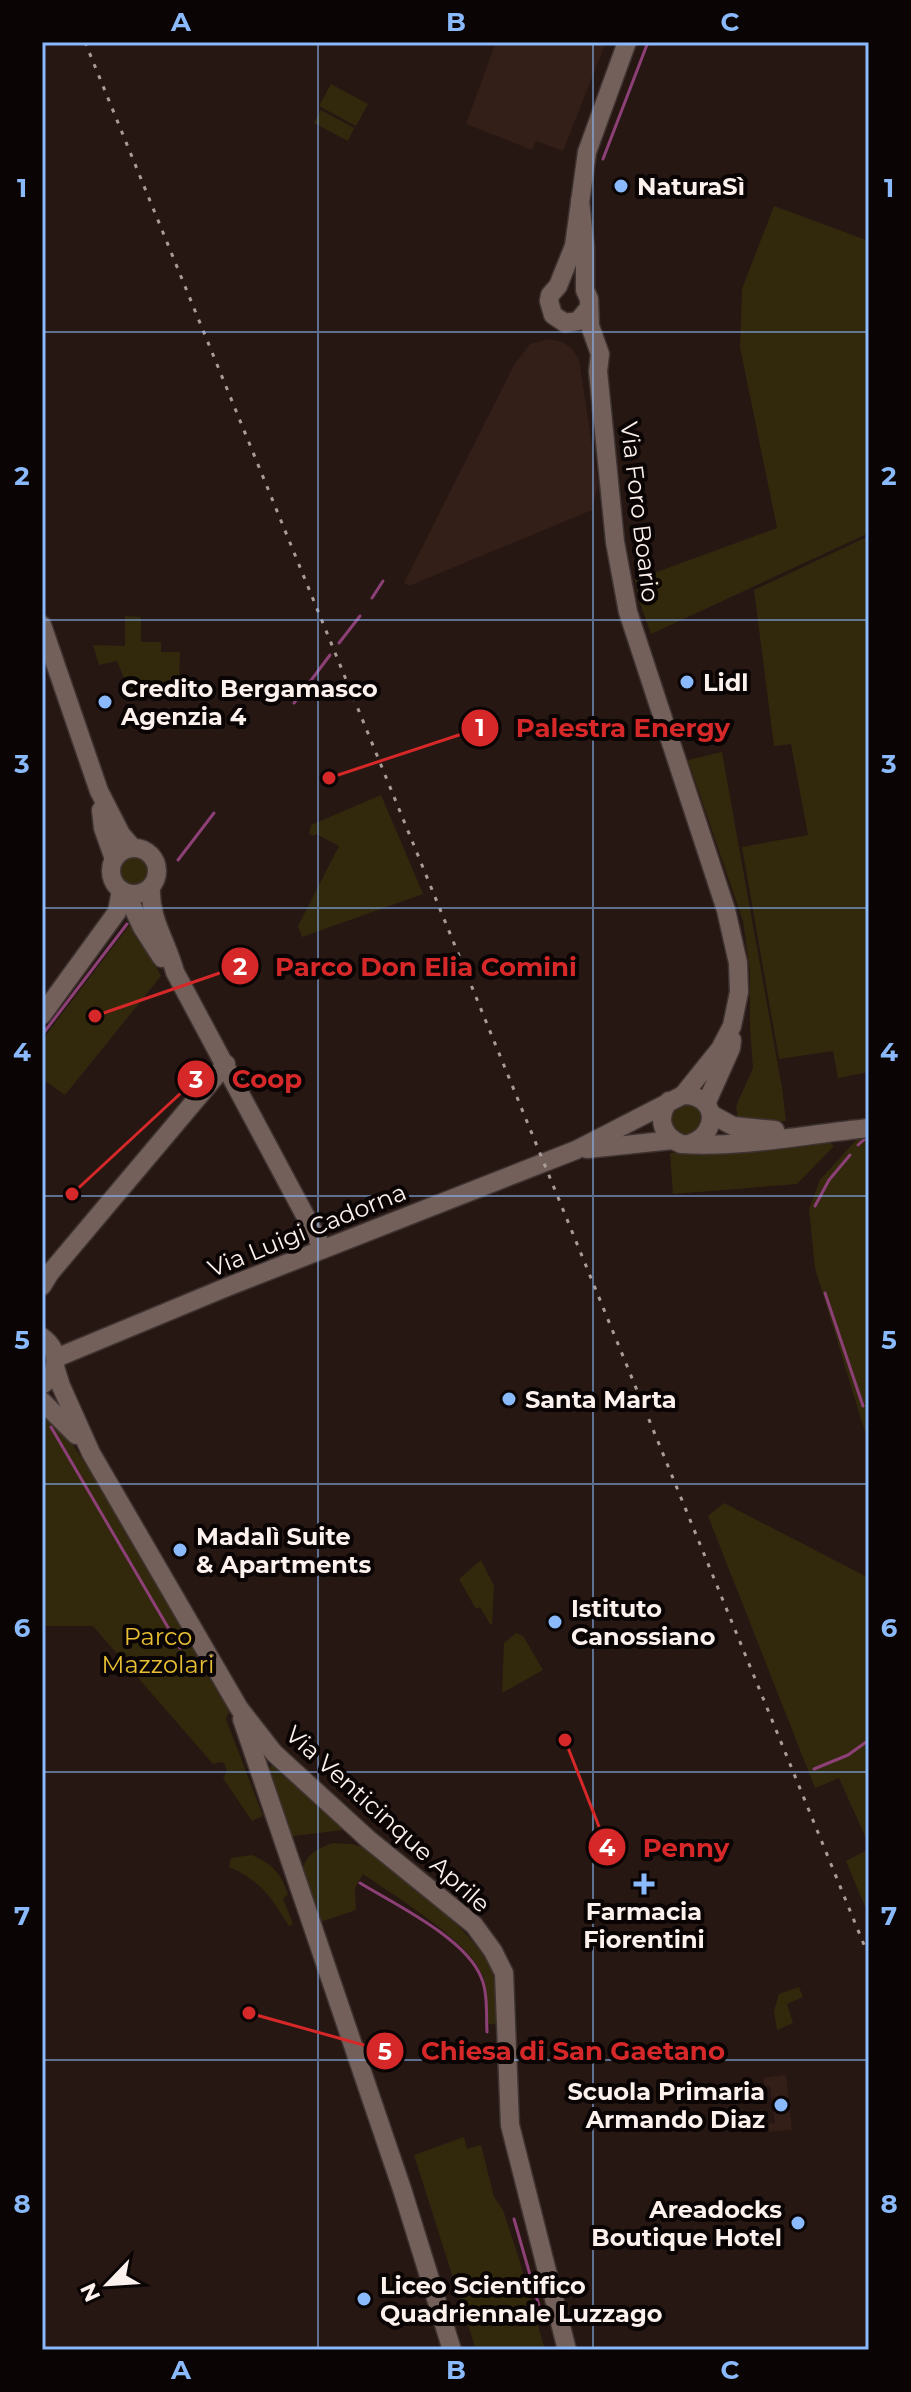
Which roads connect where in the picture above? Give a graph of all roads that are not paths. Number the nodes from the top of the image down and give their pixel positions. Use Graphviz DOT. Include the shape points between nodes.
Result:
graph roads {
  1 [pos="627,42"];
  2 [pos="580,201"];
  3 [pos="558,286"];
  4 [pos="585,290"];
  5 [pos="588,309"];
  6 [pos="571,323"];
  7 [pos="598,371"];
  8 [pos="42,625"];
  9 [pos="99,791"];
  10 [pos="133,848"];
  11 [pos="114,859"];
  12 [pos="151,887"];
  13 [pos="123,891"];
  14 [pos="175,972"];
  15 [pos="42,1015"];
  16 [pos="732,1026"];
  17 [pos="226,1064"];
  18 [pos="676,1098"];
  19 [pos="708,1109"];
  20 [pos="869,1128"];
  21 [pos="825,1133"];
  22 [pos="681,1142"];
  23 [pos="570,1152"];
  24 [pos="323,1249"];
  25 [pos="42,1287"];
  26 [pos="43,1335"];
  27 [pos="56,1363"];
  28 [pos="42,1385"];
  29 [pos="42,1401"];
  30 [pos="91,1453"];
  31 [pos="239,1708"];
  32 [pos="280,1758"];
  33 [pos="258,1771"];
  34 [pos="452,2350"];
  35 [pos="567,2350"];
  1 -- 2 [label="main road, Via Foro Boario" via="587,152"];
  2 -- 3 [label="main road, Via Foro Boario" via="574,246"];
  2 -- 4 [label="main road, Via Foro Boario"];
  3 -- 4 [label="main road" via="572,283"];
  3 -- 6 [label="main road, Via Foro Boario" via="550,295 550,309 559,320"];
  4 -- 5 [label="main road, Via Foro Boario"];
  5 -- 6 [label="main road"];
  5 -- 7 [label="main road, Via Foro Boario" via="600,354"];
  6 -- 7 [label="main road, Via Foro Boario"];
  7 -- 16 [label="main road, Via Foro Boario" via="615,542 628,612 726,910 738,963"];
  8 -- 9 [label="main road"];
  9 -- 10 [label="main road"];
  9 -- 11 [label="main road" via="103,828"];
  10 -- 11 [label="main road"];
  10 -- 12 [label="main road" via="155,861"];
  11 -- 13 [label="main road" via="111,874"];
  12 -- 13 [label="main road" via="139,894"];
  12 -- 14 [label="main road" via="151,911"];
  13 -- 14 [label="main road"];
  13 -- 15 [label="main road" via="117,912"];
  14 -- 17 [label="main road"];
  16 -- 18 [label="main road, Via Foro Boario" via="720,1049"];
  16 -- 19 [label="main road, Via Foro Boario" via="731,1048"];
  17 -- 24 [label="main road"];
  17 -- 25 [label="main road"];
  18 -- 19 [label="main road" via="696,1096"];
  18 -- 22 [label="main road" via="665,1107 662,1122 663,1129"];
  18 -- 23 [label="main road, Via Luigi Cadorna"];
  19 -- 21 [label="main road" via="745,1129"];
  19 -- 22 [label="main road" via="707,1134 699,1141"];
  20 -- 21 [label="main road"];
  21 -- 22 [label="main road, Via Luigi Cadorna" via="785,1140"];
  22 -- 23 [label="main road, Via Luigi Cadorna"];
  23 -- 24 [label="main road, Via Luigi Cadorna"];
  24 -- 27 [label="main road, Via Luigi Cadorna"];
  26 -- 27 [label="main road, Via Venticinque Aprile"];
  27 -- 28 [label="main road"];
  27 -- 30 [label="main road, Via Venticinque Aprile"];
  29 -- 30 [label="main road, Via Venticinque Aprile"];
  30 -- 31 [label="main road, Via Venticinque Aprile"];
  31 -- 32 [label="main road, Via Venticinque Aprile"];
  31 -- 33 [label="main road"];
  32 -- 33 [label="main road"];
  32 -- 35 [label="main road, Via Venticinque Aprile" via="474,1925 504,1973 510,2125"];
  33 -- 34 [label="main road"];
}
